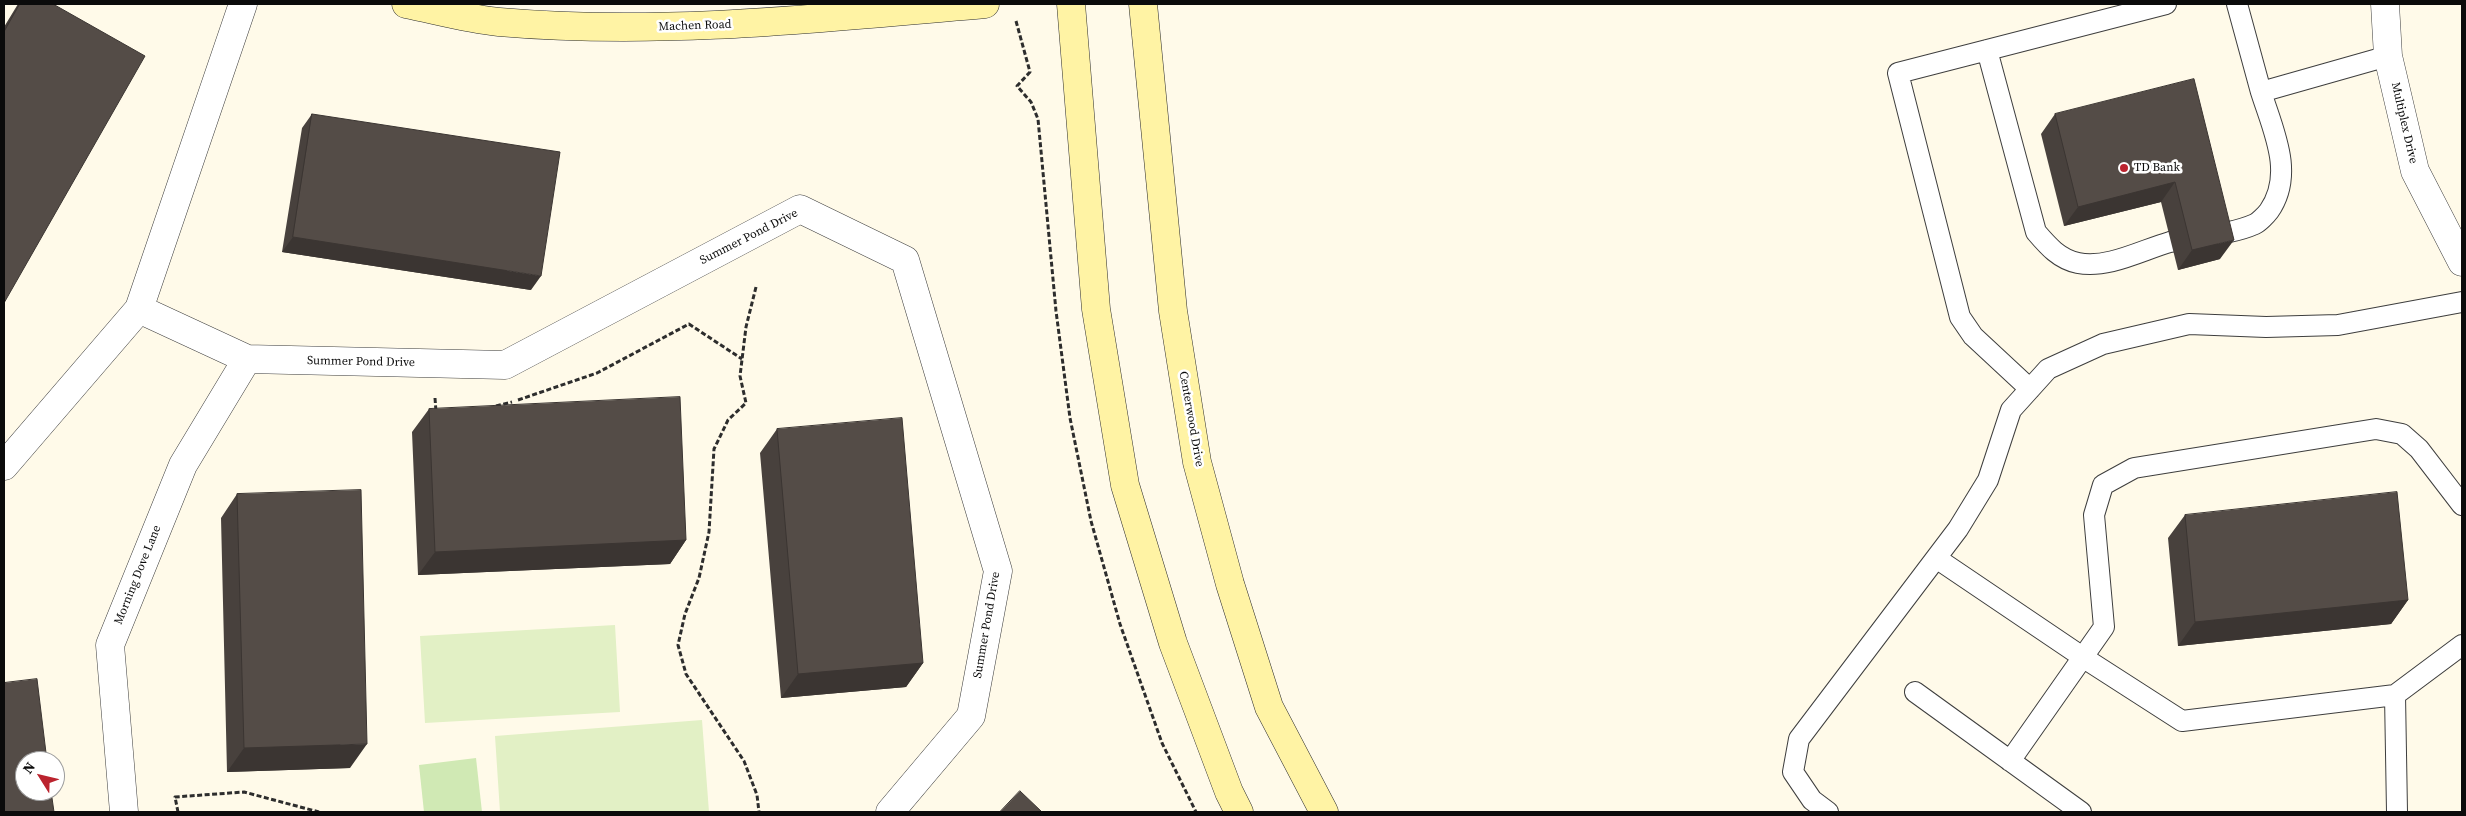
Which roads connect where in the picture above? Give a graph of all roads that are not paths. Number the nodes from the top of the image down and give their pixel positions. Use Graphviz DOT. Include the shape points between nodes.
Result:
graph roads {
  1 [pos="244,4"];
  2 [pos="406,4"];
  3 [pos="985,4"];
  4 [pos="1070,4"];
  5 [pos="1144,4"];
  6 [pos="2166,4"];
  7 [pos="2237,4"];
  8 [pos="2385,4"];
  9 [pos="1987,50"];
  10 [pos="2388,56"];
  11 [pos="2261,92"];
  12 [pos="2462,262"];
  13 [pos="2462,302"];
  14 [pos="139,309"];
  15 [pos="247,359"];
  16 [pos="2030,389"];
  17 [pos="4,466"];
  18 [pos="2462,505"];
  19 [pos="1936,558"];
  20 [pos="2462,645"];
  21 [pos="2084,658"];
  22 [pos="1915,692"];
  23 [pos="2395,695"];
  24 [pos="2010,761"];
  25 [pos="124,812"];
  26 [pos="890,812"];
  27 [pos="1239,812"];
  28 [pos="1324,812"];
  29 [pos="1828,812"];
  30 [pos="2081,812"];
  31 [pos="2397,812"];
  1 -- 14 [label="street"];
  2 -- 3 [label="street, Machen Road" via="497,22 636,28 718,26"];
  4 -- 27 [label="street" via="1096,309 1125,485 1173,643"];
  5 -- 28 [label="street, Centerwood Drive" via="1173,311 1197,462 1230,584 1269,707"];
  6 -- 9 [label="lane"];
  7 -- 11 [label="lane"];
  8 -- 10 [label="street, Multiplex Drive"];
  9 -- 11 [label="lane" via="2036,232 2056,254 2078,263 2102,262 2256,223 2268,211 2282,175 2281,155"];
  9 -- 16 [label="lane" via="1898,73 1960,317 1973,336"];
  10 -- 11 [label="lane"];
  10 -- 12 [label="street, Multiplex Drive" via="2416,171"];
  13 -- 16 [label="lane" via="2338,325 2189,324 2103,344 2048,369"];
  14 -- 15 [label="street, Summer Pond Drive"];
  14 -- 17 [label="street"];
  15 -- 25 [label="street, Morning Dove Lane" via="184,465 110,645"];
  15 -- 26 [label="street, Summer Pond Drive" via="505,365 800,209 905,260 998,571 971,716"];
  16 -- 19 [label="lane" via="2011,410 1988,480"];
  18 -- 21 [label="lane" via="2419,449 2402,434 2376,429 2134,468 2103,485 2094,515 2104,627"];
  19 -- 21 [label="lane"];
  19 -- 29 [label="lane" via="1799,740 1793,772 1812,800"];
  20 -- 23 [label="lane"];
  21 -- 23 [label="lane" via="2182,721"];
  21 -- 24 [label="lane"];
  22 -- 24 [label="lane"];
  23 -- 31 [label="lane"];
  24 -- 30 [label="lane"];
}
